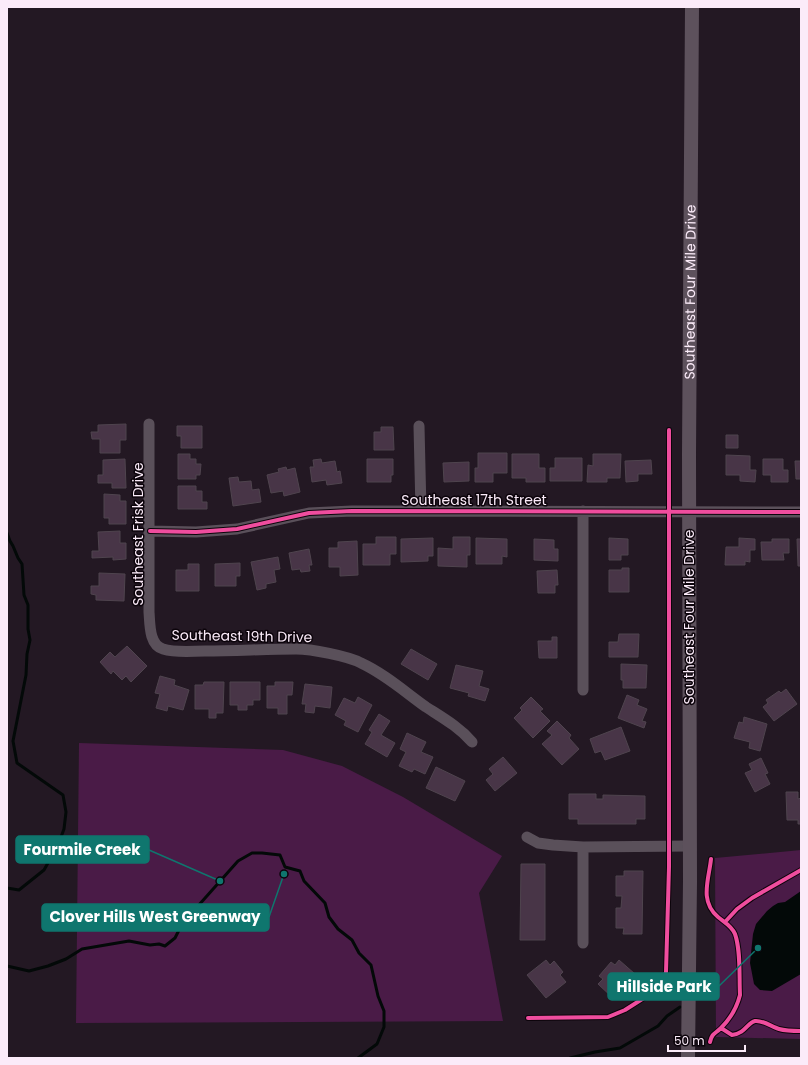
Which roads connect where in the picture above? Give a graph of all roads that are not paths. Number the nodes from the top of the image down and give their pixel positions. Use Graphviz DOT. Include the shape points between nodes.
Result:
graph roads {
  1 [pos="692,7"];
  2 [pos="149,424"];
  3 [pos="419,426"];
  4 [pos="421,511"];
  5 [pos="582,511"];
  6 [pos="689,512"];
  7 [pos="801,512"];
  8 [pos="150,531"];
  9 [pos="155,643"];
  10 [pos="583,690"];
  11 [pos="472,742"];
  12 [pos="527,837"];
  13 [pos="689,846"];
  14 [pos="583,847"];
  15 [pos="583,943"];
  16 [pos="688,1058"];
  1 -- 6 [label="main road, Southeast Four Mile Drive"];
  2 -- 8 [label="street, Southeast Frisk Drive"];
  3 -- 4 [label="street"];
  4 -- 5 [label="street, Southeast 17th Street"];
  4 -- 8 [label="street, Southeast 17th Street" via="309,513 237,529 196,532"];
  5 -- 6 [label="street, Southeast 17th Street"];
  5 -- 10 [label="street"];
  6 -- 7 [label="street, Southeast 17th Street"];
  6 -- 13 [label="main road, Southeast Four Mile Drive"];
  8 -- 9 [label="street, Southeast Frisk Drive" via="150,629"];
  9 -- 11 [label="street, Southeast 19th Drive" via="162,649 184,651 298,649 332,654 360,662 449,722"];
  12 -- 14 [label="street" via="538,843"];
  13 -- 14 [label="street"];
  13 -- 16 [label="main road, Southeast Four Mile Drive"];
  14 -- 15 [label="street"];
}
